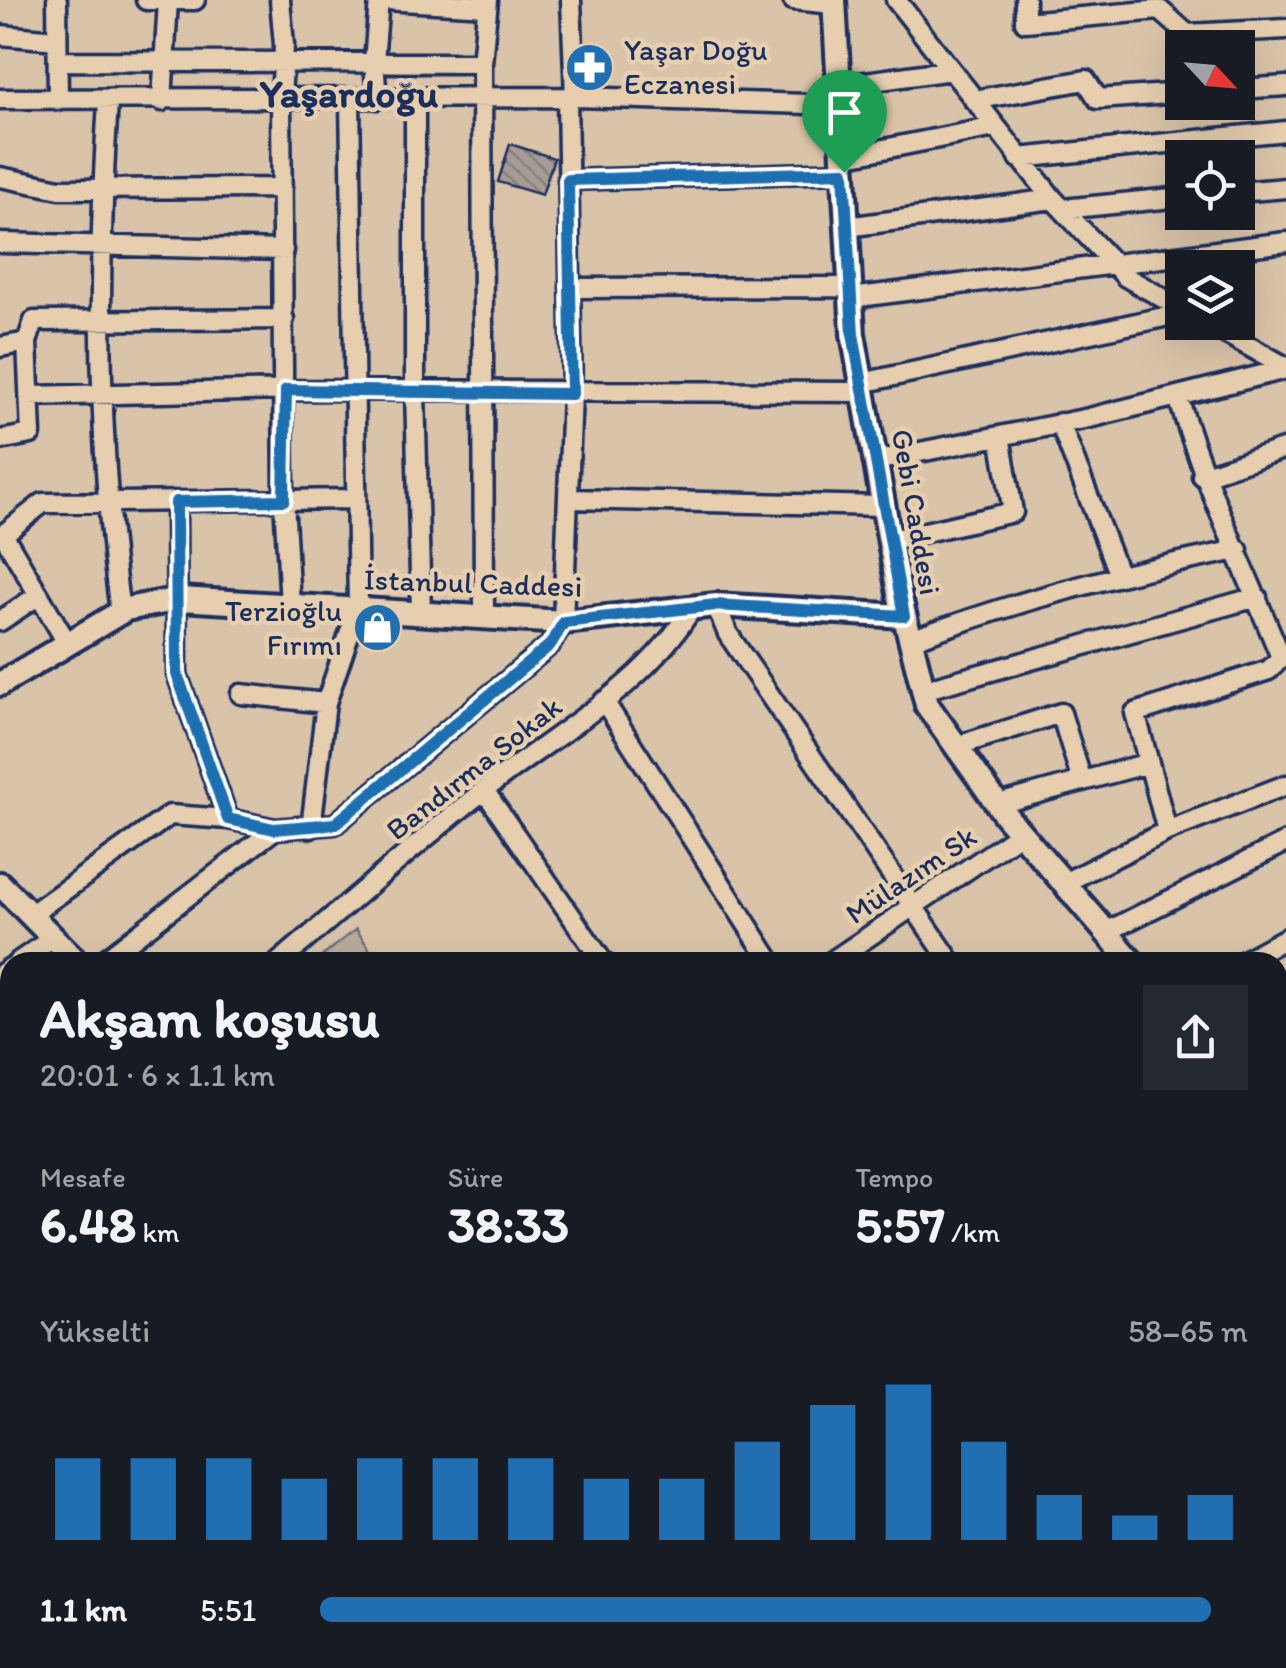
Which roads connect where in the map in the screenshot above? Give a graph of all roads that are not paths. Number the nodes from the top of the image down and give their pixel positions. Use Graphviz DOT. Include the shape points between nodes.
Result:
graph roads {
  1 [pos="57,0"];
  2 [pos="146,0"];
  3 [pos="168,0"];
  4 [pos="195,0"];
  5 [pos="280,0"];
  6 [pos="381,0"];
  7 [pos="572,0"];
  8 [pos="793,0"];
  9 [pos="896,0"];
  10 [pos="1025,0"];
  11 [pos="834,2"];
  12 [pos="488,3"];
  13 [pos="1286,28"];
  14 [pos="0,35"];
  15 [pos="58,40"];
  16 [pos="58,61"];
  17 [pos="284,61"];
  18 [pos="374,62"];
  19 [pos="161,63"];
  20 [pos="482,63"];
  21 [pos="951,70"];
  22 [pos="1286,86"];
  23 [pos="1255,89"];
  24 [pos="1165,94"];
  25 [pos="839,95"];
  26 [pos="571,97"];
  27 [pos="0,99"];
  28 [pos="280,99"];
  29 [pos="350,99"];
  30 [pos="377,99"];
  31 [pos="415,99"];
  32 [pos="483,99"];
  33 [pos="58,100"];
  34 [pos="974,100"];
  35 [pos="108,101"];
  36 [pos="162,101"];
  37 [pos="995,127"];
  38 [pos="1286,132"];
  39 [pos="1019,158"];
  40 [pos="843,165"];
  41 [pos="0,177"];
  42 [pos="568,180"];
  43 [pos="102,188"];
  44 [pos="282,188"];
  45 [pos="1286,188"];
  46 [pos="1255,191"];
  47 [pos="1165,199"];
  48 [pos="1058,204"];
  49 [pos="847,228"];
  50 [pos="1286,242"];
  51 [pos="0,243"];
  52 [pos="98,248"];
  53 [pos="283,250"];
  54 [pos="1114,263"];
  55 [pos="570,288"];
  56 [pos="851,292"];
  57 [pos="1165,300"];
  58 [pos="1165,315"];
  59 [pos="284,319"];
  60 [pos="102,320"];
  61 [pos="1237,340"];
  62 [pos="27,342"];
  63 [pos="0,347"];
  64 [pos="1286,368"];
  65 [pos="863,387"];
  66 [pos="286,390"];
  67 [pos="353,391"];
  68 [pos="415,392"];
  69 [pos="484,393"];
  70 [pos="102,394"];
  71 [pos="572,394"];
  72 [pos="29,396"];
  73 [pos="1178,397"];
  74 [pos="1060,424"];
  75 [pos="1000,436"];
  76 [pos="0,440"];
  77 [pos="1286,448"];
  78 [pos="876,461"];
  79 [pos="1202,476"];
  80 [pos="354,498"];
  81 [pos="568,499"];
  82 [pos="284,500"];
  83 [pos="176,502"];
  84 [pos="105,503"];
  85 [pos="884,506"];
  86 [pos="2,535"];
  87 [pos="890,540"];
  88 [pos="1238,550"];
  89 [pos="1118,573"];
  90 [pos="38,594"];
  91 [pos="1257,597"];
  92 [pos="180,599"];
  93 [pos="290,605"];
  94 [pos="705,606"];
  95 [pos="358,608"];
  96 [pos="120,612"];
  97 [pos="421,612"];
  98 [pos="904,616"];
  99 [pos="484,617"];
  100 [pos="0,622"];
  101 [pos="564,622"];
  102 [pos="910,640"];
  103 [pos="66,641"];
  104 [pos="1283,654"];
  105 [pos="0,684"];
  106 [pos="923,690"];
  107 [pos="240,694"];
  108 [pos="604,701"];
  109 [pos="326,703"];
  110 [pos="956,746"];
  111 [pos="1149,763"];
  112 [pos="1082,782"];
  113 [pos="1286,785"];
  114 [pos="484,790"];
  115 [pos="998,804"];
  116 [pos="228,819"];
  117 [pos="311,828"];
  118 [pos="274,829"];
  119 [pos="1167,830"];
  120 [pos="1021,834"];
  121 [pos="1286,842"];
  122 [pos="1064,883"];
  123 [pos="2,889"];
  124 [pos="912,909"];
  125 [pos="30,915"];
  126 [pos="1106,932"];
  127 [pos="53,938"];
  128 [pos="1286,938"];
  129 [pos="33,952"];
  130 [pos="67,952"];
  131 [pos="115,952"];
  132 [pos="291,952"];
  133 [pos="596,952"];
  134 [pos="765,952"];
  135 [pos="847,952"];
  136 [pos="944,952"];
  137 [pos="1123,952"];
  138 [pos="1260,952"];
  1 -- 15 [label="street"];
  2 -- 3 [label="street"];
  3 -- 4 [label="street"];
  3 -- 19 [label="street"];
  5 -- 17 [label="street"];
  6 -- 12 [label="street"];
  6 -- 18 [label="street"];
  7 -- 26 [label="street"];
  8 -- 11 [label="street"];
  9 -- 21 [label="street"];
  10 -- 13 [label="street" via="1025,22 1160,10 1188,34"];
  11 -- 25 [label="main road, Gebi Caddesi"];
  12 -- 20 [label="street"];
  14 -- 15 [label="street"];
  15 -- 16 [label="street"];
  16 -- 19 [label="street"];
  16 -- 33 [label="street"];
  17 -- 18 [label="street"];
  17 -- 19 [label="street"];
  17 -- 28 [label="street"];
  18 -- 20 [label="street"];
  18 -- 30 [label="street"];
  19 -- 36 [label="street"];
  20 -- 32 [label="street"];
  21 -- 25 [label="street"];
  21 -- 34 [label="street"];
  22 -- 23 [label="street"];
  24 -- 34 [label="street" via="1098,100 1086,80"];
  25 -- 26 [label="street"];
  25 -- 40 [label="main road, Gebi Caddesi"];
  26 -- 32 [label="street"];
  26 -- 42 [label="street"];
  27 -- 33 [label="street"];
  28 -- 29 [label="street"];
  28 -- 36 [label="street"];
  28 -- 44 [label="street"];
  29 -- 30 [label="street"];
  29 -- 67 [label="street"];
  30 -- 31 [label="street"];
  31 -- 32 [label="street"];
  31 -- 68 [label="street"];
  32 -- 69 [label="street"];
  33 -- 35 [label="street"];
  34 -- 37 [label="street"];
  35 -- 36 [label="street"];
  35 -- 43 [label="street"];
  37 -- 39 [label="street"];
  37 -- 40 [label="street"];
  38 -- 39 [label="street"];
  39 -- 48 [label="street"];
  40 -- 42 [label="street"];
  40 -- 49 [label="main road, Gebi Caddesi"];
  41 -- 43 [label="street" via="60,189"];
  42 -- 55 [label="street"];
  43 -- 44 [label="street"];
  43 -- 52 [label="street"];
  44 -- 53 [label="street"];
  45 -- 46 [label="street"];
  47 -- 48 [label="street"];
  48 -- 49 [label="street"];
  48 -- 54 [label="street"];
  49 -- 56 [label="main road, Gebi Caddesi"];
  50 -- 54 [label="street"];
  51 -- 52 [label="street"];
  52 -- 53 [label="street"];
  52 -- 60 [label="street"];
  53 -- 59 [label="street"];
  54 -- 56 [label="street"];
  54 -- 57 [label="street"];
  55 -- 56 [label="street"];
  55 -- 71 [label="street"];
  56 -- 65 [label="main road, Gebi Caddesi"];
  58 -- 65 [label="street"];
  59 -- 60 [label="street"];
  59 -- 66 [label="street"];
  60 -- 62 [label="street" via="34,321"];
  60 -- 70 [label="street"];
  61 -- 64 [label="street"];
  62 -- 63 [label="street"];
  62 -- 72 [label="street"];
  64 -- 73 [label="street"];
  65 -- 71 [label="street"];
  65 -- 78 [label="main road, Gebi Caddesi"];
  66 -- 67 [label="street"];
  66 -- 70 [label="street"];
  66 -- 82 [label="street"];
  67 -- 68 [label="street"];
  67 -- 80 [label="street"];
  68 -- 69 [label="street"];
  68 -- 97 [label="street"];
  69 -- 71 [label="street"];
  69 -- 99 [label="street"];
  70 -- 72 [label="street"];
  70 -- 84 [label="street"];
  71 -- 81 [label="street"];
  72 -- 76 [label="street" via="31,434"];
  73 -- 74 [label="street"];
  73 -- 79 [label="street"];
  74 -- 75 [label="street"];
  74 -- 89 [label="street"];
  75 -- 78 [label="street"];
  75 -- 87 [label="street" via="1013,512"];
  77 -- 79 [label="street"];
  78 -- 85 [label="main road, Gebi Caddesi"];
  79 -- 88 [label="street"];
  80 -- 82 [label="street"];
  80 -- 95 [label="street"];
  81 -- 85 [label="street"];
  81 -- 101 [label="street"];
  82 -- 83 [label="street"];
  82 -- 93 [label="street"];
  83 -- 84 [label="street"];
  83 -- 92 [label="street"];
  84 -- 86 [label="street" via="43,503"];
  84 -- 96 [label="street"];
  85 -- 87 [label="main road, Gebi Caddesi"];
  86 -- 90 [label="street"];
  87 -- 98 [label="main road, Gebi Caddesi"];
  88 -- 89 [label="street"];
  88 -- 91 [label="street"];
  89 -- 102 [label="street"];
  90 -- 100 [label="street"];
  90 -- 103 [label="street"];
  91 -- 104 [label="street"];
  91 -- 106 [label="street"];
  92 -- 93 [label="main road, İstanbul Caddesi"];
  92 -- 96 [label="main road, İstanbul Caddesi"];
  92 -- 116 [label="street" via="177,674"];
  93 -- 95 [label="main road, İstanbul Caddesi"];
  94 -- 98 [label="main road, İstanbul Caddesi"];
  94 -- 101 [label="main road, İstanbul Caddesi"];
  94 -- 108 [label="street, Bandırma Sokak"];
  94 -- 124 [label="street"];
  95 -- 97 [label="main road, İstanbul Caddesi"];
  95 -- 109 [label="street"];
  96 -- 103 [label="main road, İstanbul Caddesi"];
  97 -- 99 [label="main road, İstanbul Caddesi"];
  98 -- 102 [label="main road, Gebi Caddesi"];
  99 -- 101 [label="main road, İstanbul Caddesi"];
  101 -- 117 [label="street" via="550,645 335,824"];
  102 -- 106 [label="main road, Gebi Caddesi"];
  103 -- 105 [label="main road, İstanbul Caddesi"];
  104 -- 111 [label="street" via="1270,670 1136,713"];
  106 -- 110 [label="main road, Gebi Caddesi" via="926,705"];
  107 -- 109 [label="street"];
  108 -- 114 [label="street, Bandırma Sokak"];
  108 -- 134 [label="street"];
  109 -- 117 [label="street"];
  110 -- 112 [label="street" via="1061,713"];
  110 -- 115 [label="main road, Gebi Caddesi"];
  111 -- 112 [label="street"];
  111 -- 119 [label="street"];
  112 -- 115 [label="street"];
  113 -- 119 [label="street"];
  114 -- 132 [label="street, Bandırma Sokak"];
  114 -- 133 [label="street"];
  115 -- 120 [label="main road, Gebi Caddesi"];
  116 -- 118 [label="street"];
  116 -- 125 [label="street" via="170,814"];
  117 -- 118 [label="street"];
  118 -- 131 [label="street"];
  119 -- 122 [label="street"];
  120 -- 122 [label="main road, Gebi Caddesi"];
  120 -- 124 [label="street, Mülazım Sk"];
  121 -- 126 [label="street"];
  122 -- 126 [label="main road, Gebi Caddesi"];
  123 -- 125 [label="main road"];
  124 -- 135 [label="street, Mülazım Sk"];
  124 -- 136 [label="street"];
  125 -- 127 [label="main road"];
  126 -- 137 [label="main road, Gebi Caddesi"];
  127 -- 129 [label="street"];
  127 -- 130 [label="main road"];
  128 -- 138 [label="street"];
}
